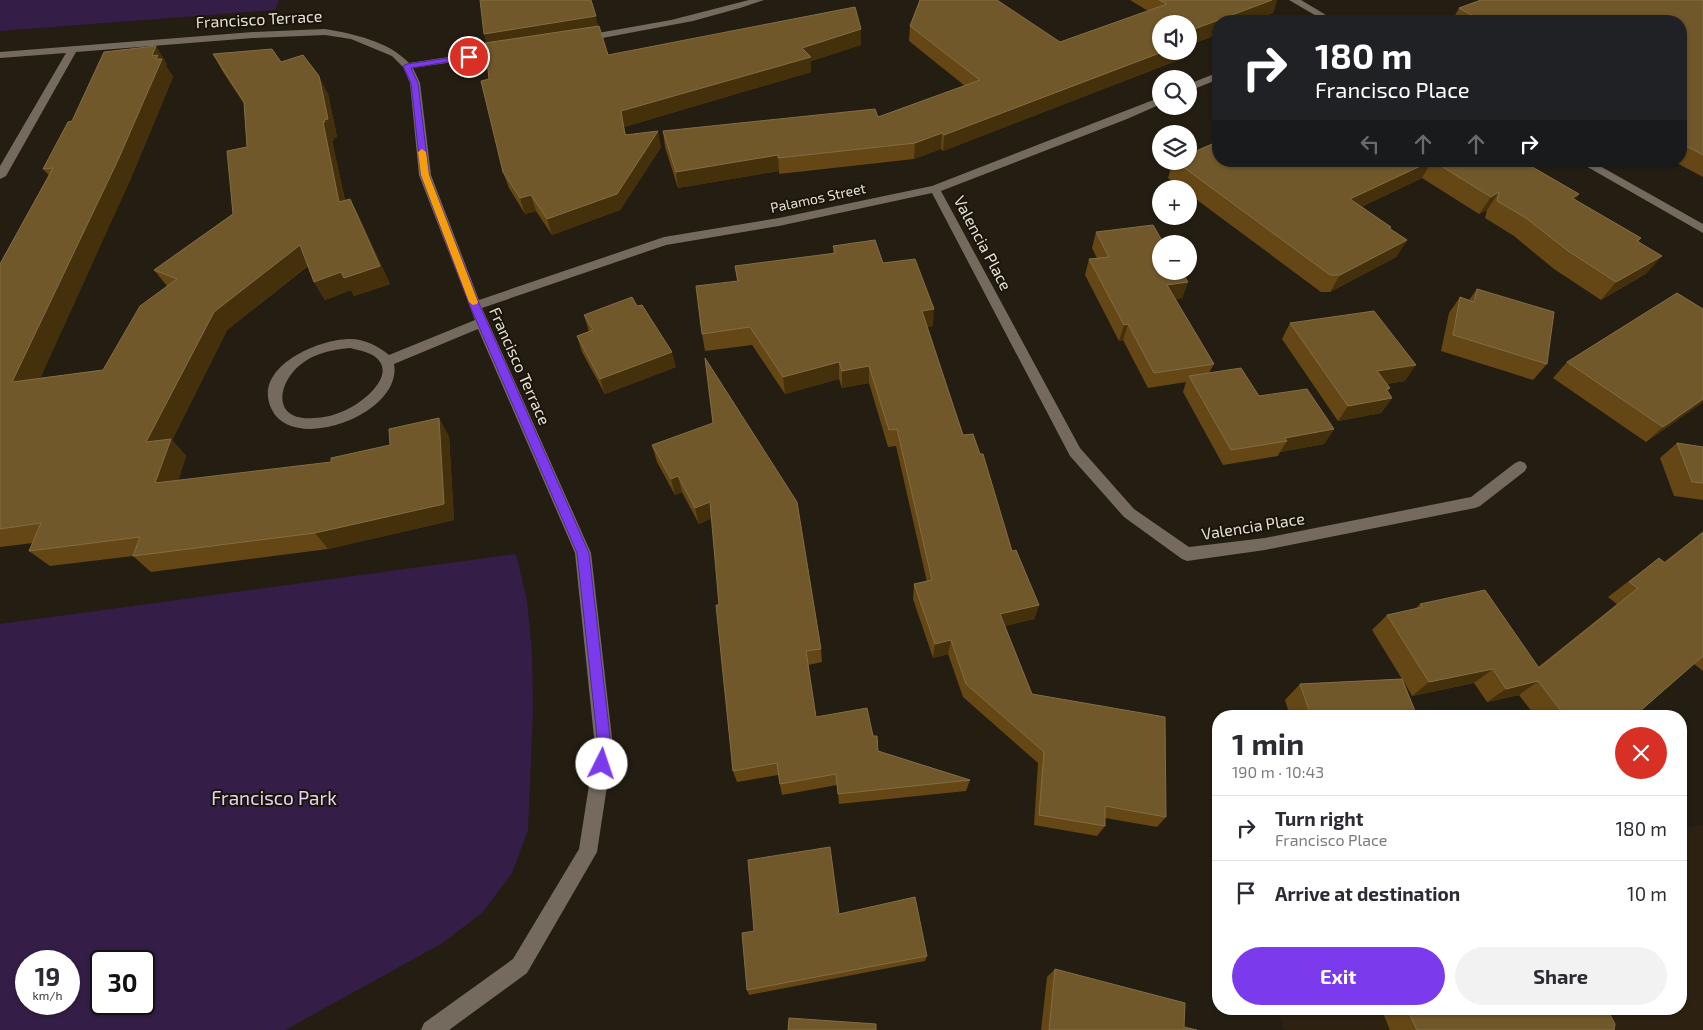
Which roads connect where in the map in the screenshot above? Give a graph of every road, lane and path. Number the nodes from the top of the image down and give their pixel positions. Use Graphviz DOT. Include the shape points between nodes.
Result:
graph roads {
  1 [pos="759,0"];
  2 [pos="1294,0"];
  3 [pos="1320,15"];
  4 [pos="567,41"];
  5 [pos="73,49"];
  6 [pos="519,49"];
  7 [pos="0,55"];
  8 [pos="407,66"];
  9 [pos="1212,78"];
  10 [pos="1197,85"];
  11 [pos="1152,104"];
  12 [pos="1593,167"];
  13 [pos="0,176"];
  14 [pos="935,189"];
  15 [pos="1703,229"];
  16 [pos="475,306"];
  17 [pos="482,322"];
  18 [pos="388,361"];
  19 [pos="1520,467"];
  20 [pos="431,1030"];
  1 -- 4 [label="street" via="654,28"];
  2 -- 3 [label="street"];
  5 -- 7 [label="street, Francisco Terrace"];
  5 -- 8 [label="street, Francisco Terrace" via="325,32 377,45 395,54"];
  5 -- 13 [label="street"];
  6 -- 8 [label="street"];
  8 -- 16 [label="street, Francisco Terrace" via="415,83 425,175"];
  9 -- 10 [label="street"];
  11 -- 14 [label="street, Palamos Street"];
  12 -- 15 [label="street"];
  14 -- 16 [label="street, Palamos Street" via="779,222 664,241"];
  14 -- 19 [label="street, Valencia Place" via="1075,452 1129,513 1187,554 1265,544 1475,502"];
  16 -- 17 [label="street, Francisco Terrace"];
  17 -- 18 [label="street"];
  17 -- 20 [label="street, Francisco Terrace" via="583,553 604,746 588,852 520,966"];
  18 -- 18 [label="street" via="379,351 366,345 331,345 312,351 283,372 275,386 274,399 278,411 289,420 304,424 343,420 376,400 386,386 390,373"];
}
